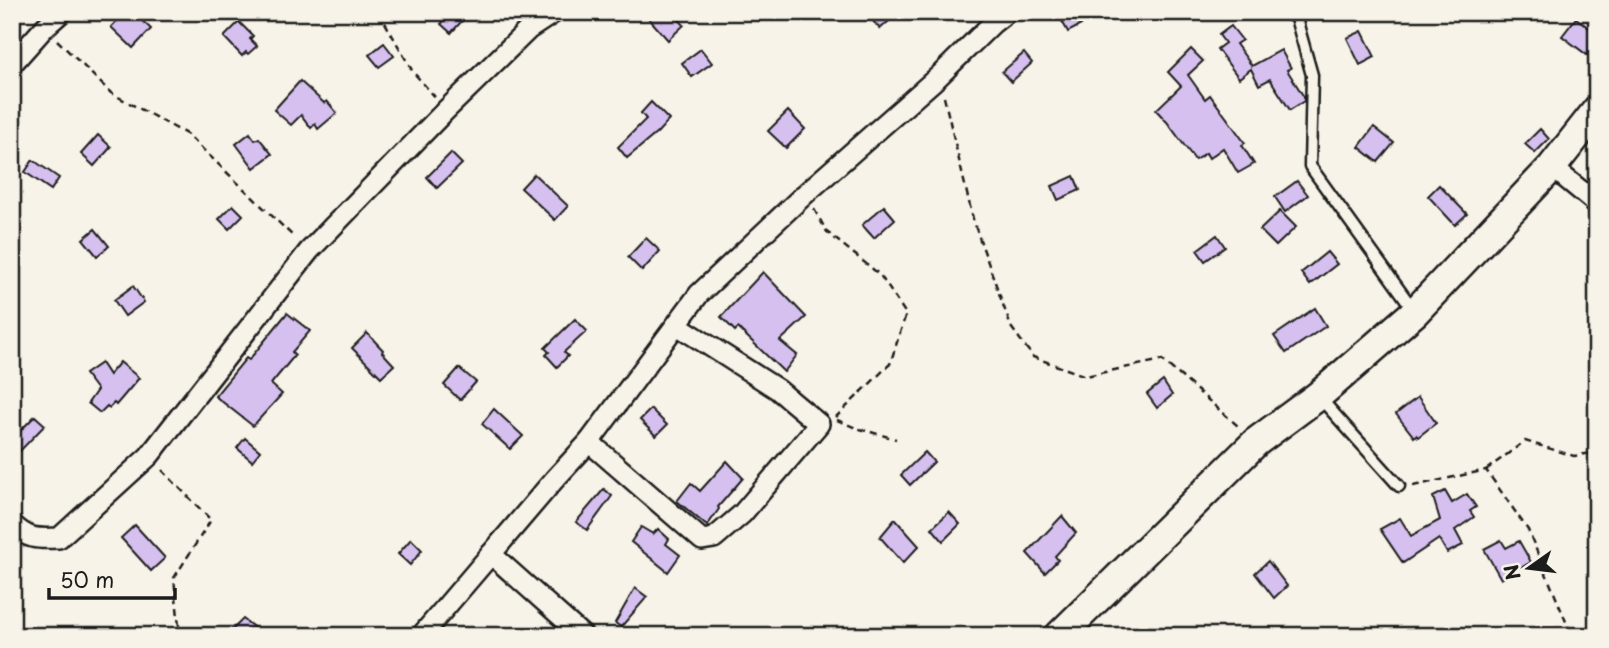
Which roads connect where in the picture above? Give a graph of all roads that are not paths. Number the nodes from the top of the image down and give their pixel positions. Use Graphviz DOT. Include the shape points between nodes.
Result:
graph roads {
  1 [pos="62,12"];
  2 [pos="555,12"];
  3 [pos="1007,12"];
  4 [pos="1285,12"];
  5 [pos="12,64"];
  6 [pos="1597,110"];
  7 [pos="1552,167"];
  8 [pos="1597,204"];
  9 [pos="1415,312"];
  10 [pos="677,325"];
  11 [pos="1318,396"];
  12 [pos="589,442"];
  13 [pos="1399,486"];
  14 [pos="15,533"];
  15 [pos="491,554"];
  16 [pos="1067,633"];
  17 [pos="421,636"];
  18 [pos="583,636"];
  1 -- 5 [label="street"];
  2 -- 14 [label="street" via="529,29 309,251 149,456 59,538"];
  3 -- 10 [label="street" via="699,294"];
  4 -- 9 [label="lane" via="1296,18 1312,75 1310,166"];
  6 -- 7 [label="street"];
  7 -- 8 [label="street"];
  7 -- 9 [label="street"];
  9 -- 11 [label="street"];
  10 -- 12 [label="street"];
  10 -- 12 [label="street" via="777,389 819,424 742,513 714,538 702,540"];
  11 -- 13 [label="lane"];
  11 -- 16 [label="street" via="1256,442"];
  12 -- 15 [label="street"];
  15 -- 17 [label="street"];
  15 -- 18 [label="street"];
}
